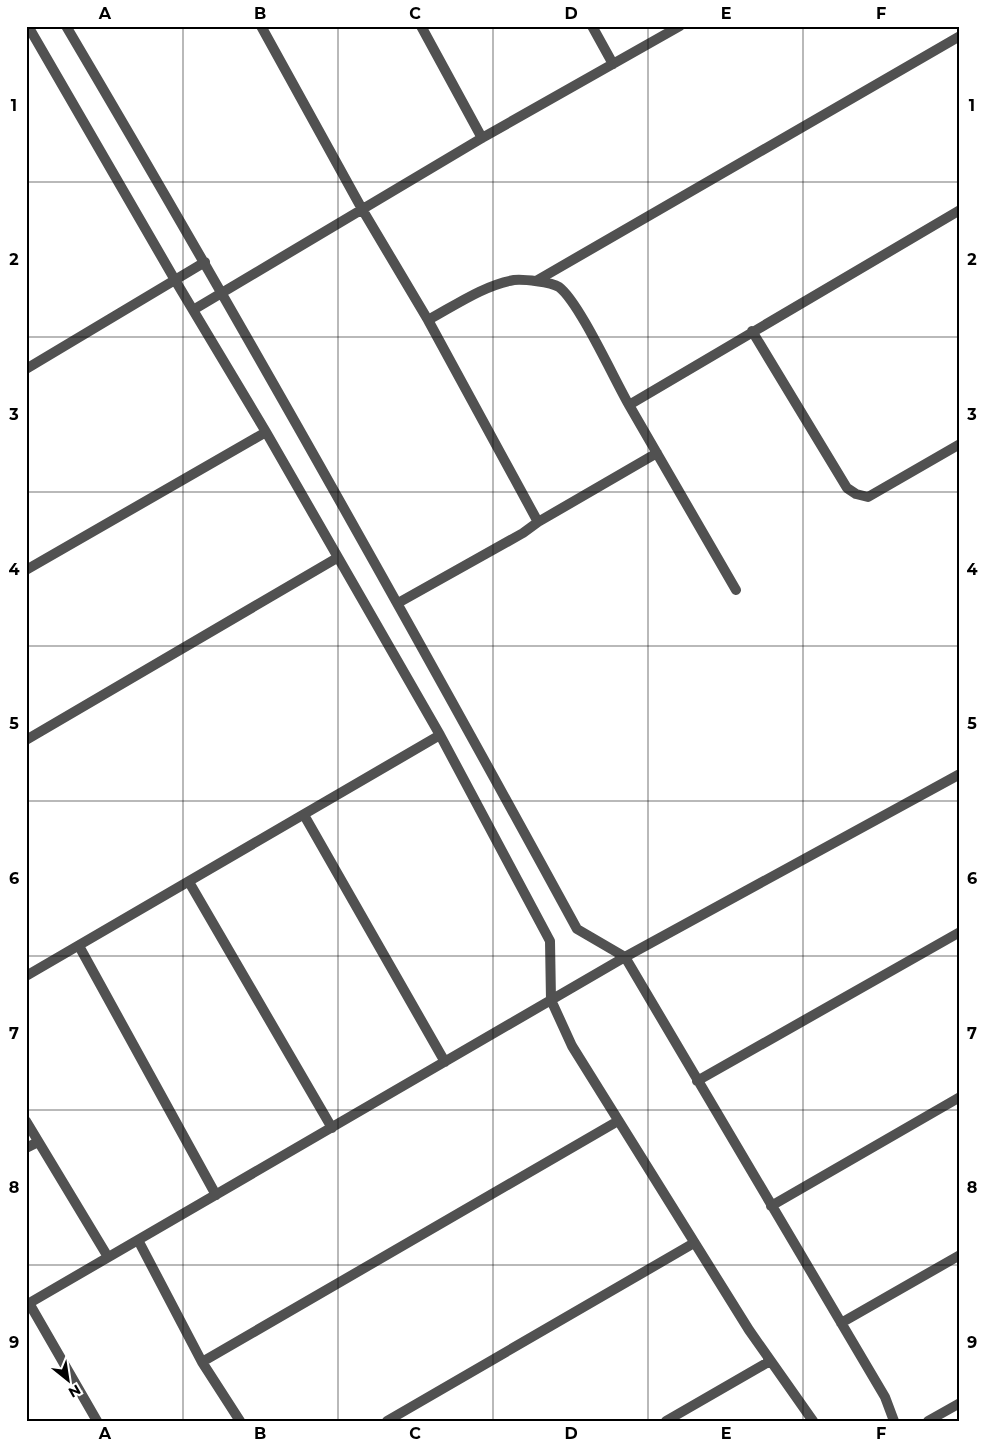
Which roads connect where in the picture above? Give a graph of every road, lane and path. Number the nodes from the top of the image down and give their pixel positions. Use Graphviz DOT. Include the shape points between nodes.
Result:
graph roads {
  1 [pos="28,26"];
  2 [pos="66,26"];
  3 [pos="261,26"];
  4 [pos="421,26"];
  5 [pos="592,26"];
  6 [pos="680,26"];
  7 [pos="960,36"];
  8 [pos="613,64"];
  9 [pos="482,138"];
  10 [pos="362,209"];
  11 [pos="960,210"];
  12 [pos="205,262"];
  13 [pos="175,280"];
  14 [pos="536,281"];
  15 [pos="223,293"];
  16 [pos="193,310"];
  17 [pos="428,320"];
  18 [pos="752,331"];
  19 [pos="26,369"];
  20 [pos="629,405"];
  21 [pos="266,432"];
  22 [pos="960,444"];
  23 [pos="656,453"];
  24 [pos="538,522"];
  25 [pos="337,558"];
  26 [pos="26,570"];
  27 [pos="736,590"];
  28 [pos="398,603"];
  29 [pos="440,735"];
  30 [pos="26,740"];
  31 [pos="960,774"];
  32 [pos="304,815"];
  33 [pos="189,882"];
  34 [pos="960,932"];
  35 [pos="79,946"];
  36 [pos="625,957"];
  37 [pos="26,976"];
  38 [pos="551,1000"];
  39 [pos="445,1062"];
  40 [pos="697,1081"];
  41 [pos="960,1097"];
  42 [pos="618,1121"];
  43 [pos="26,1122"];
  44 [pos="332,1128"];
  45 [pos="38,1142"];
  46 [pos="26,1148"];
  47 [pos="216,1195"];
  48 [pos="771,1206"];
  49 [pos="138,1240"];
  50 [pos="694,1243"];
  51 [pos="960,1255"];
  52 [pos="108,1257"];
  53 [pos="28,1304"];
  54 [pos="841,1323"];
  55 [pos="770,1361"];
  56 [pos="202,1362"];
  57 [pos="960,1403"];
  58 [pos="97,1421"];
  59 [pos="240,1421"];
  60 [pos="387,1421"];
  61 [pos="666,1421"];
  62 [pos="813,1421"];
  63 [pos="894,1421"];
  64 [pos="928,1421"];
  1 -- 13 [label="street"];
  2 -- 12 [label="street"];
  3 -- 10 [label="street"];
  4 -- 9 [label="street"];
  5 -- 8 [label="street"];
  6 -- 8 [label="street"];
  7 -- 14 [label="street"];
  8 -- 9 [label="street"];
  9 -- 10 [label="street"];
  10 -- 15 [label="street"];
  10 -- 17 [label="street"];
  11 -- 18 [label="street"];
  12 -- 13 [label="street"];
  12 -- 15 [label="street"];
  13 -- 16 [label="street"];
  13 -- 19 [label="street"];
  14 -- 17 [label="street" via="514,280 488,289"];
  14 -- 20 [label="street" via="558,286 573,304"];
  15 -- 16 [label="street"];
  15 -- 28 [label="street"];
  16 -- 21 [label="street"];
  17 -- 24 [label="street"];
  18 -- 20 [label="street"];
  18 -- 22 [label="street" via="847,488 856,494 868,497"];
  20 -- 23 [label="street"];
  21 -- 25 [label="street"];
  21 -- 26 [label="street"];
  23 -- 24 [label="street"];
  23 -- 27 [label="street"];
  24 -- 28 [label="street"];
  25 -- 29 [label="street"];
  25 -- 30 [label="street"];
  28 -- 36 [label="street" via="577,929"];
  29 -- 32 [label="street"];
  29 -- 38 [label="street" via="550,941"];
  31 -- 36 [label="street"];
  32 -- 33 [label="street"];
  32 -- 39 [label="street"];
  33 -- 35 [label="street"];
  33 -- 44 [label="street"];
  34 -- 40 [label="street"];
  35 -- 37 [label="street"];
  35 -- 47 [label="street"];
  36 -- 38 [label="street"];
  36 -- 40 [label="street"];
  38 -- 39 [label="street"];
  38 -- 42 [label="street" via="572,1046"];
  39 -- 44 [label="street"];
  40 -- 48 [label="street"];
  41 -- 48 [label="street"];
  42 -- 50 [label="street"];
  42 -- 56 [label="street"];
  43 -- 45 [label="street"];
  44 -- 47 [label="street"];
  45 -- 46 [label="street"];
  45 -- 52 [label="street"];
  47 -- 49 [label="street"];
  48 -- 54 [label="street"];
  49 -- 52 [label="street"];
  49 -- 56 [label="street"];
  50 -- 55 [label="street"];
  50 -- 60 [label="street"];
  51 -- 54 [label="street"];
  52 -- 53 [label="street"];
  53 -- 58 [label="street"];
  54 -- 63 [label="street" via="885,1397"];
  55 -- 61 [label="street"];
  55 -- 62 [label="street"];
  56 -- 59 [label="street"];
  57 -- 64 [label="street"];
}
